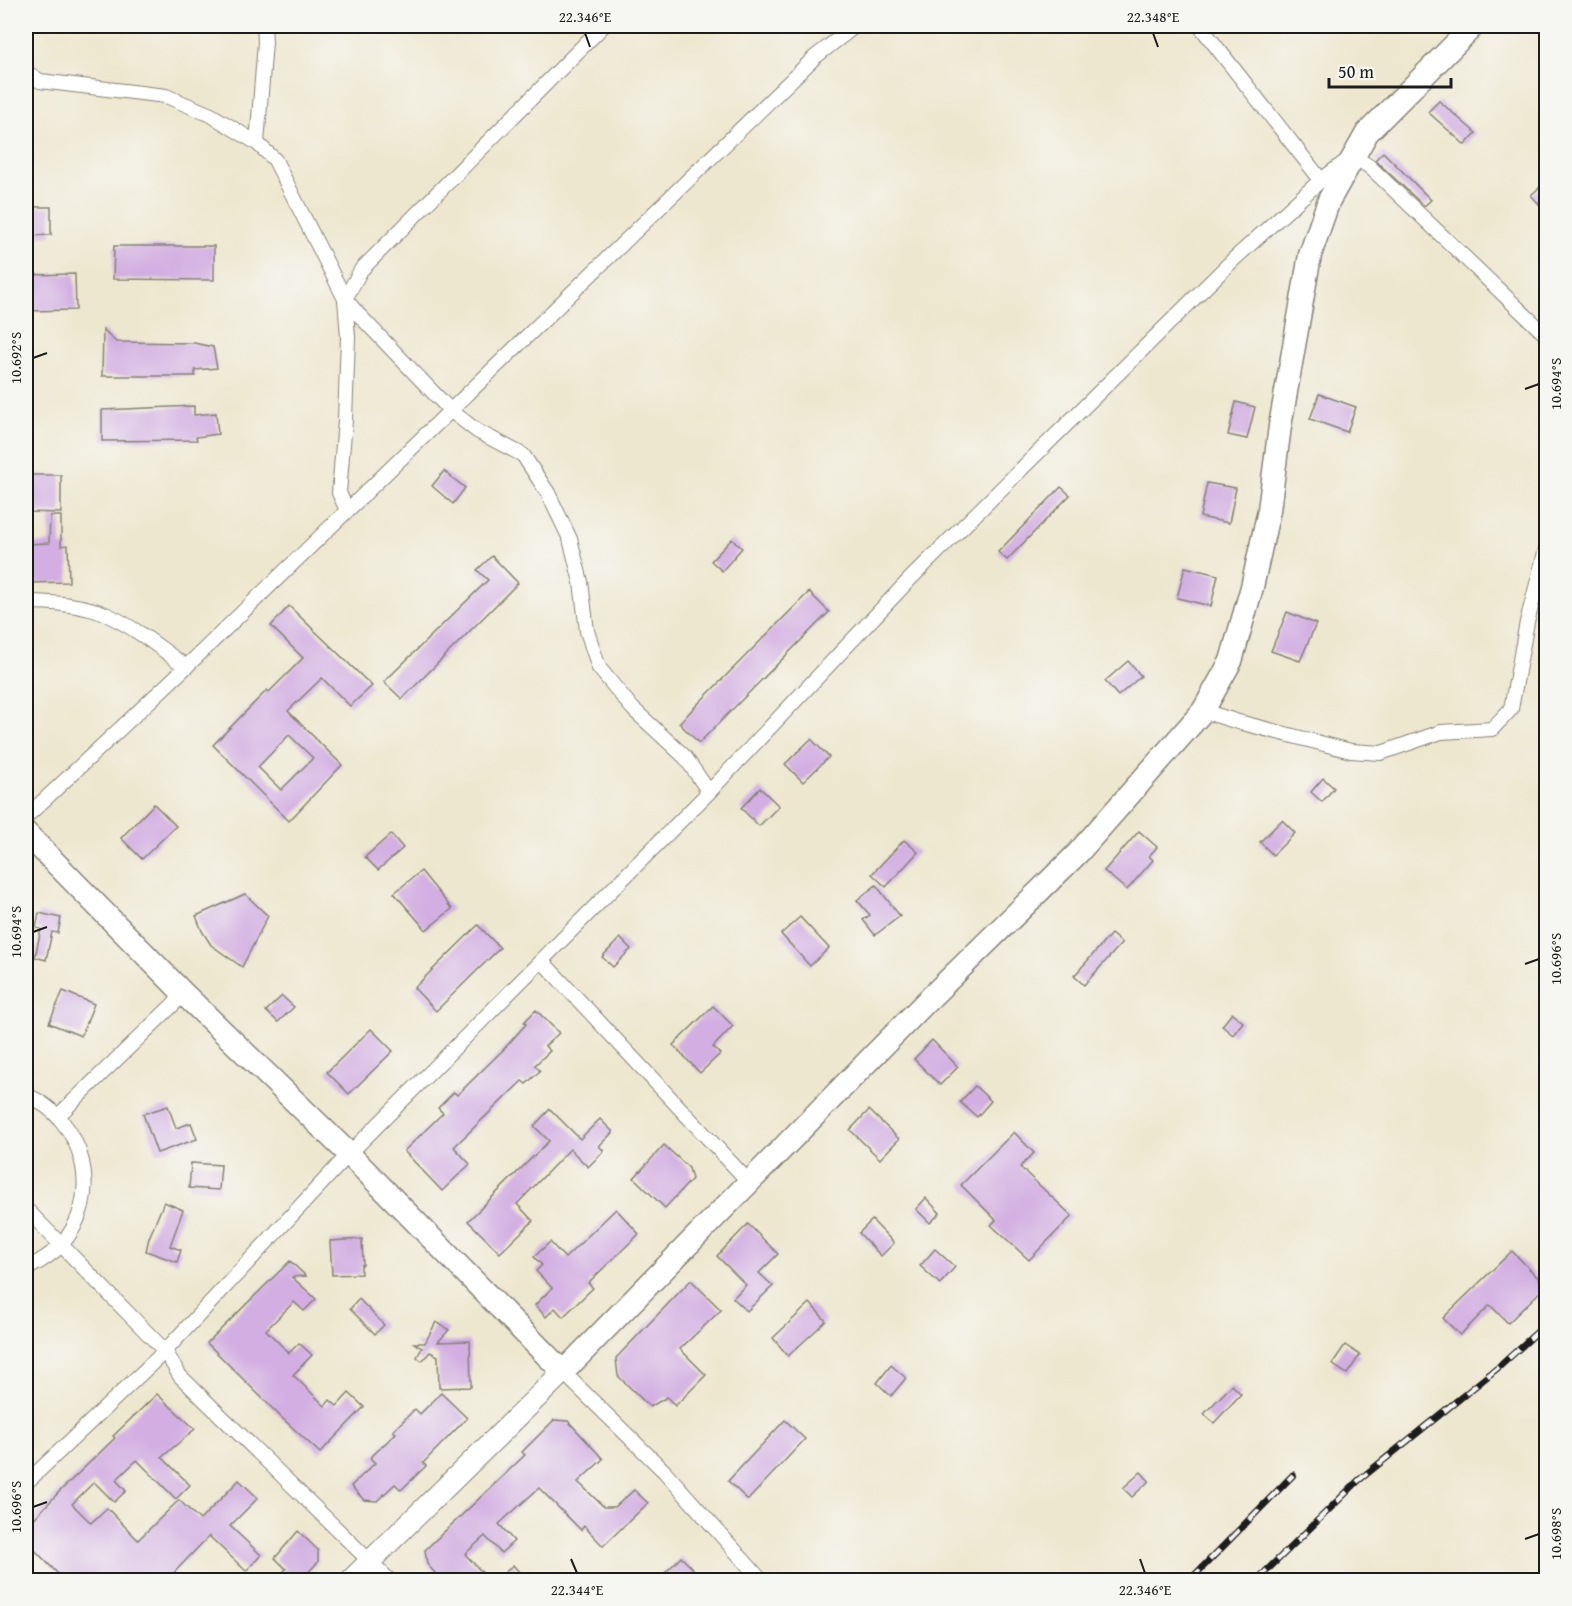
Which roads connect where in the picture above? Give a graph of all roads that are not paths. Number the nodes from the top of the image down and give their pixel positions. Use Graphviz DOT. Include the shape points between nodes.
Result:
graph roads {
  1 [pos="264,26"];
  2 [pos="603,26"];
  3 [pos="855,26"];
  4 [pos="1200,26"];
  5 [pos="1473,26"];
  6 [pos="26,72"];
  7 [pos="257,143"];
  8 [pos="1353,156"];
  9 [pos="1321,180"];
  10 [pos="345,298"];
  11 [pos="1546,335"];
  12 [pos="450,410"];
  13 [pos="347,510"];
  14 [pos="1546,549"];
  15 [pos="26,602"];
  16 [pos="186,667"];
  17 [pos="1203,711"];
  18 [pos="709,792"];
  19 [pos="26,817"];
  20 [pos="26,832"];
  21 [pos="542,961"];
  22 [pos="184,994"];
  23 [pos="26,1095"];
  24 [pos="58,1116"];
  25 [pos="349,1154"];
  26 [pos="749,1182"];
  27 [pos="26,1209"];
  28 [pos="62,1245"];
  29 [pos="26,1269"];
  30 [pos="165,1351"];
  31 [pos="563,1372"];
  32 [pos="26,1483"];
  33 [pos="370,1562"];
  34 [pos="758,1579"];
  35 [pos="351,1581"];
  36 [pos="389,1581"];
  1 -- 7 [label="street"];
  2 -- 10 [label="street" via="361,270"];
  3 -- 12 [label="street" via="815,57"];
  4 -- 9 [label="street"];
  5 -- 8 [label="highway" via="1367,133"];
  6 -- 7 [label="street" via="39,81 166,96 211,115"];
  7 -- 10 [label="street" via="275,160"];
  8 -- 9 [label="street"];
  8 -- 11 [label="street" via="1370,167"];
  8 -- 17 [label="highway" via="1329,200 1310,255 1269,510 1252,587 1231,661"];
  9 -- 18 [label="street" via="1234,259 918,570"];
  10 -- 12 [label="street"];
  10 -- 13 [label="street" via="348,337 339,493"];
  12 -- 13 [label="street"];
  12 -- 18 [label="street" via="477,431 522,455 548,493 570,538 598,668 633,709 685,757"];
  13 -- 16 [label="street"];
  14 -- 17 [label="street" via="1511,709 1492,729 1441,732 1381,753 1351,751"];
  15 -- 16 [label="street" via="61,603 100,612 134,630"];
  16 -- 19 [label="street"];
  17 -- 26 [label="highway" via="1078,853"];
  18 -- 21 [label="street"];
  20 -- 22 [label="highway"];
  21 -- 25 [label="street"];
  21 -- 26 [label="street"];
  22 -- 24 [label="street"];
  22 -- 25 [label="highway"];
  23 -- 24 [label="street"];
  24 -- 28 [label="street" via="79,1148 85,1171 79,1216"];
  25 -- 30 [label="street"];
  25 -- 31 [label="highway"];
  26 -- 31 [label="highway"];
  27 -- 28 [label="street"];
  28 -- 29 [label="street"];
  28 -- 30 [label="street"];
  30 -- 32 [label="street"];
  30 -- 33 [label="street" via="180,1376"];
  31 -- 33 [label="main road"];
  31 -- 34 [label="street" via="665,1472"];
  33 -- 35 [label="main road"];
  33 -- 36 [label="street"];
}
